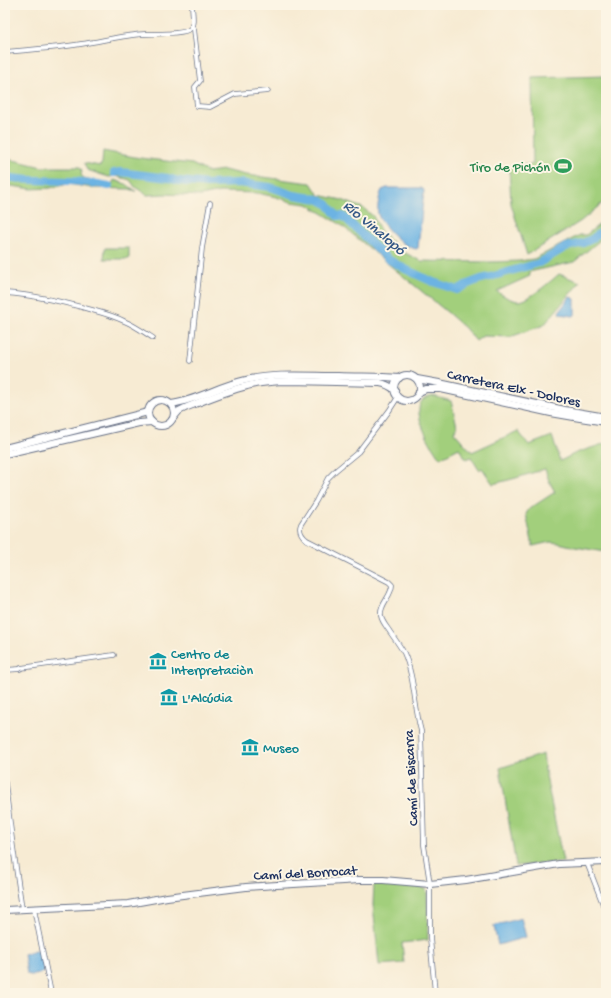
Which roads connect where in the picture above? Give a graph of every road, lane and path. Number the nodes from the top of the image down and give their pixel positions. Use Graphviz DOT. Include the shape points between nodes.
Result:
graph roads {
  1 [pos="192,5"];
  2 [pos="192,26"];
  3 [pos="5,52"];
  4 [pos="268,91"];
  5 [pos="210,203"];
  6 [pos="5,292"];
  7 [pos="153,338"];
  8 [pos="190,361"];
  9 [pos="399,378"];
  10 [pos="417,380"];
  11 [pos="395,390"];
  12 [pos="419,392"];
  13 [pos="398,397"];
  14 [pos="171,404"];
  15 [pos="148,412"];
  16 [pos="174,417"];
  17 [pos="606,417"];
  18 [pos="152,422"];
  19 [pos="606,422"];
  20 [pos="5,448"];
  21 [pos="5,454"];
  22 [pos="114,655"];
  23 [pos="5,670"];
  24 [pos="5,783"];
  25 [pos="606,862"];
  26 [pos="587,863"];
  27 [pos="430,884"];
  28 [pos="34,909"];
  29 [pos="5,910"];
  30 [pos="22,910"];
  31 [pos="606,912"];
  32 [pos="51,993"];
  33 [pos="435,993"];
  1 -- 2 [label="street"];
  2 -- 3 [label="street" via="183,32 133,35 68,46"];
  2 -- 4 [label="street" via="200,81 195,87 197,106 210,107 235,94"];
  5 -- 8 [label="street" via="202,248"];
  6 -- 7 [label="street" via="48,299 108,315"];
  9 -- 10 [label="main road" via="406,375"];
  9 -- 11 [label="main road"];
  9 -- 14 [label="main road" via="266,376"];
  10 -- 12 [label="main road"];
  10 -- 17 [label="main road, Carretera Elx - Dolores"];
  11 -- 13 [label="main road"];
  11 -- 16 [label="main road" via="380,383 276,381 238,388 185,408"];
  12 -- 13 [label="main road" via="412,400"];
  12 -- 19 [label="main road, Carretera Elx - Dolores" via="426,389 441,389"];
  13 -- 27 [label="street, Camí de Biscarra" via="358,452 328,478 300,524 300,529 307,540 392,585 380,615 404,653 413,683 421,731 424,846"];
  14 -- 15 [label="main road" via="157,400 150,405"];
  14 -- 16 [label="main road" via="174,408"];
  15 -- 18 [label="main road"];
  15 -- 20 [label="main road"];
  16 -- 18 [label="main road" via="165,426 157,426"];
  18 -- 21 [label="main road"];
  22 -- 23 [label="street"];
  24 -- 30 [label="street"];
  25 -- 26 [label="main road, Camí del Borrocat"];
  26 -- 27 [label="main road, Camí del Borrocat" via="559,864"];
  26 -- 31 [label="street"];
  27 -- 28 [label="main road, Camí del Borrocat" via="359,880 246,887 128,904"];
  27 -- 33 [label="street, Camí de Biscarra" via="430,938"];
  28 -- 30 [label="main road, Camí del Borrocat"];
  28 -- 32 [label="street"];
  29 -- 30 [label="main road, Camí del Borrocat"];
}
